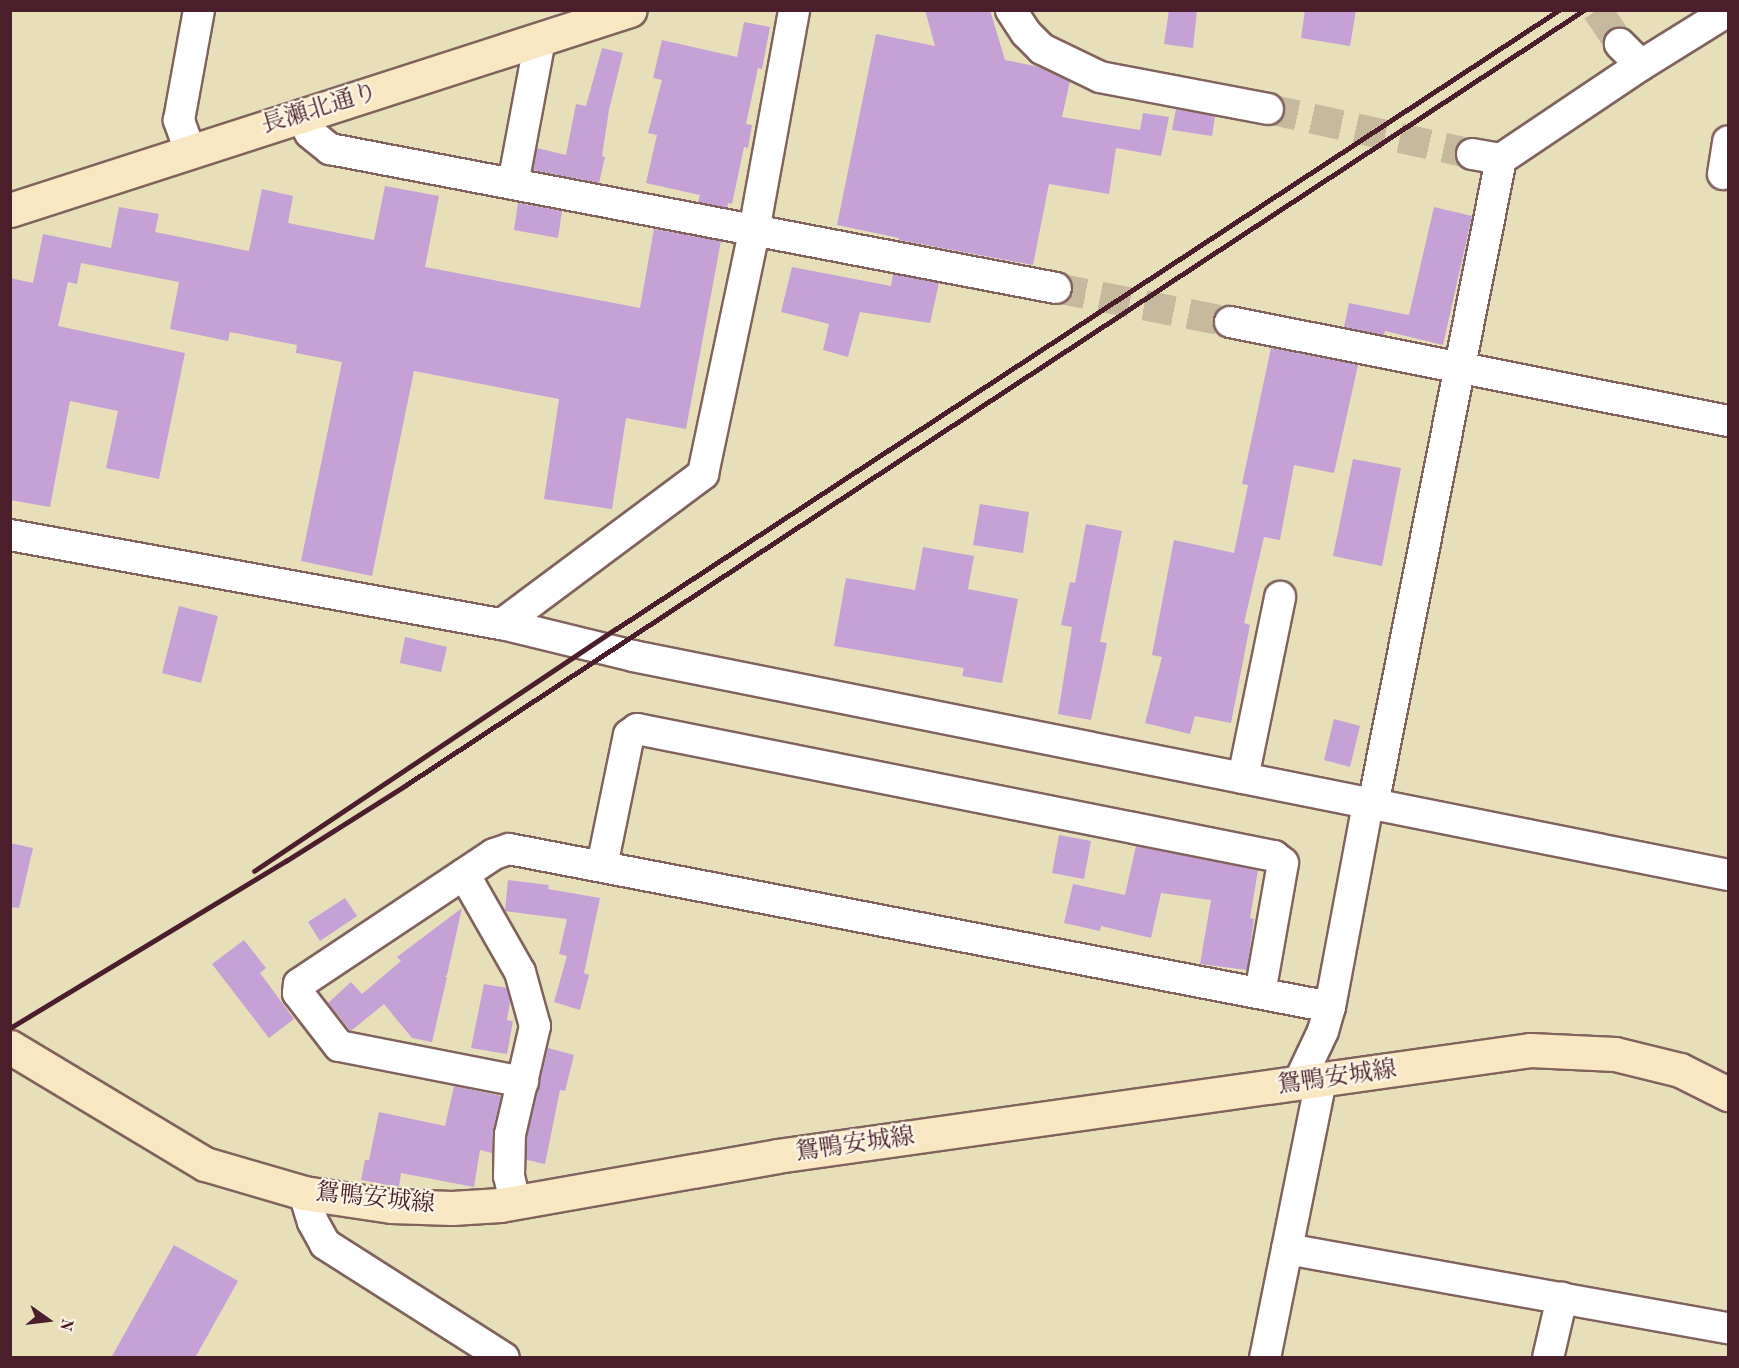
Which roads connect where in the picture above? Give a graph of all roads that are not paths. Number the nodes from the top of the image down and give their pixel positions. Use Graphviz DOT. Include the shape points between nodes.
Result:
graph roads {
  1 [pos="199,10"];
  2 [pos="630,10"];
  3 [pos="794,10"];
  4 [pos="1011,10"];
  5 [pos="1728,11"];
  6 [pos="540,40"];
  7 [pos="1620,44"];
  8 [pos="1641,65"];
  9 [pos="1268,109"];
  10 [pos="300,116"];
  11 [pos="1728,141"];
  12 [pos="190,151"];
  13 [pos="1723,174"];
  14 [pos="513,184"];
  15 [pos="10,210"];
  16 [pos="754,231"];
  17 [pos="1056,288"];
  18 [pos="1230,322"];
  19 [pos="1459,366"];
  20 [pos="1728,421"];
  21 [pos="10,535"];
  22 [pos="1280,597"];
  23 [pos="502,624"];
  24 [pos="1243,778"];
  25 [pos="1370,805"];
  26 [pos="602,866"];
  27 [pos="464,874"];
  28 [pos="1728,875"];
  29 [pos="1260,993"];
  30 [pos="1330,1007"];
  31 [pos="14,1058"];
  32 [pos="523,1082"];
  33 [pos="1309,1083"];
  34 [pos="1728,1094"];
  35 [pos="303,1193"];
  36 [pos="515,1203"];
  37 [pos="1287,1249"];
  38 [pos="1562,1298"];
  39 [pos="1728,1328"];
  40 [pos="504,1358"];
  41 [pos="1265,1358"];
  42 [pos="1548,1358"];
  1 -- 12 [label="street" via="179,120"];
  2 -- 6 [label="main road, 長瀬北通り"];
  3 -- 16 [label="street"];
  4 -- 9 [label="street" via="1042,49 1100,77"];
  5 -- 8 [label="street"];
  6 -- 10 [label="main road, 長瀬北通り"];
  6 -- 14 [label="street"];
  7 -- 8 [label="street"];
  8 -- 19 [label="street" via="1486,157"];
  10 -- 12 [label="main road, 長瀬北通り"];
  10 -- 14 [label="street" via="310,133 330,149"];
  11 -- 13 [label="street"];
  12 -- 15 [label="main road, 長瀬北通り"];
  14 -- 16 [label="street"];
  16 -- 17 [label="street"];
  16 -- 23 [label="street" via="703,474"];
  18 -- 19 [label="street"];
  19 -- 20 [label="street"];
  19 -- 25 [label="street"];
  21 -- 23 [label="street"];
  22 -- 24 [label="street"];
  23 -- 24 [label="street" via="633,656"];
  24 -- 25 [label="street"];
  25 -- 28 [label="street"];
  25 -- 30 [label="street"];
  26 -- 27 [label="street" via="509,849"];
  26 -- 29 [label="street"];
  26 -- 29 [label="street" via="629,735 637,729 1274,856 1283,863"];
  27 -- 32 [label="street" via="520,972 526,993 535,1026"];
  27 -- 32 [label="street" via="308,976 299,984 298,993 339,1046"];
  29 -- 30 [label="street"];
  30 -- 33 [label="street"];
  31 -- 35 [label="main road, 鴛鴨安城線" via="205,1164"];
  32 -- 36 [label="street" via="510,1134 509,1176"];
  33 -- 34 [label="main road, 鴛鴨安城線" via="1530,1050 1615,1054 1680,1070"];
  33 -- 36 [label="main road, 鴛鴨安城線" via="777,1156"];
  33 -- 37 [label="street"];
  35 -- 36 [label="main road, 鴛鴨安城線" via="392,1206 452,1208"];
  35 -- 40 [label="street" via="325,1245"];
  37 -- 38 [label="street"];
  37 -- 41 [label="street"];
  38 -- 39 [label="street"];
  38 -- 42 [label="street"];
}
